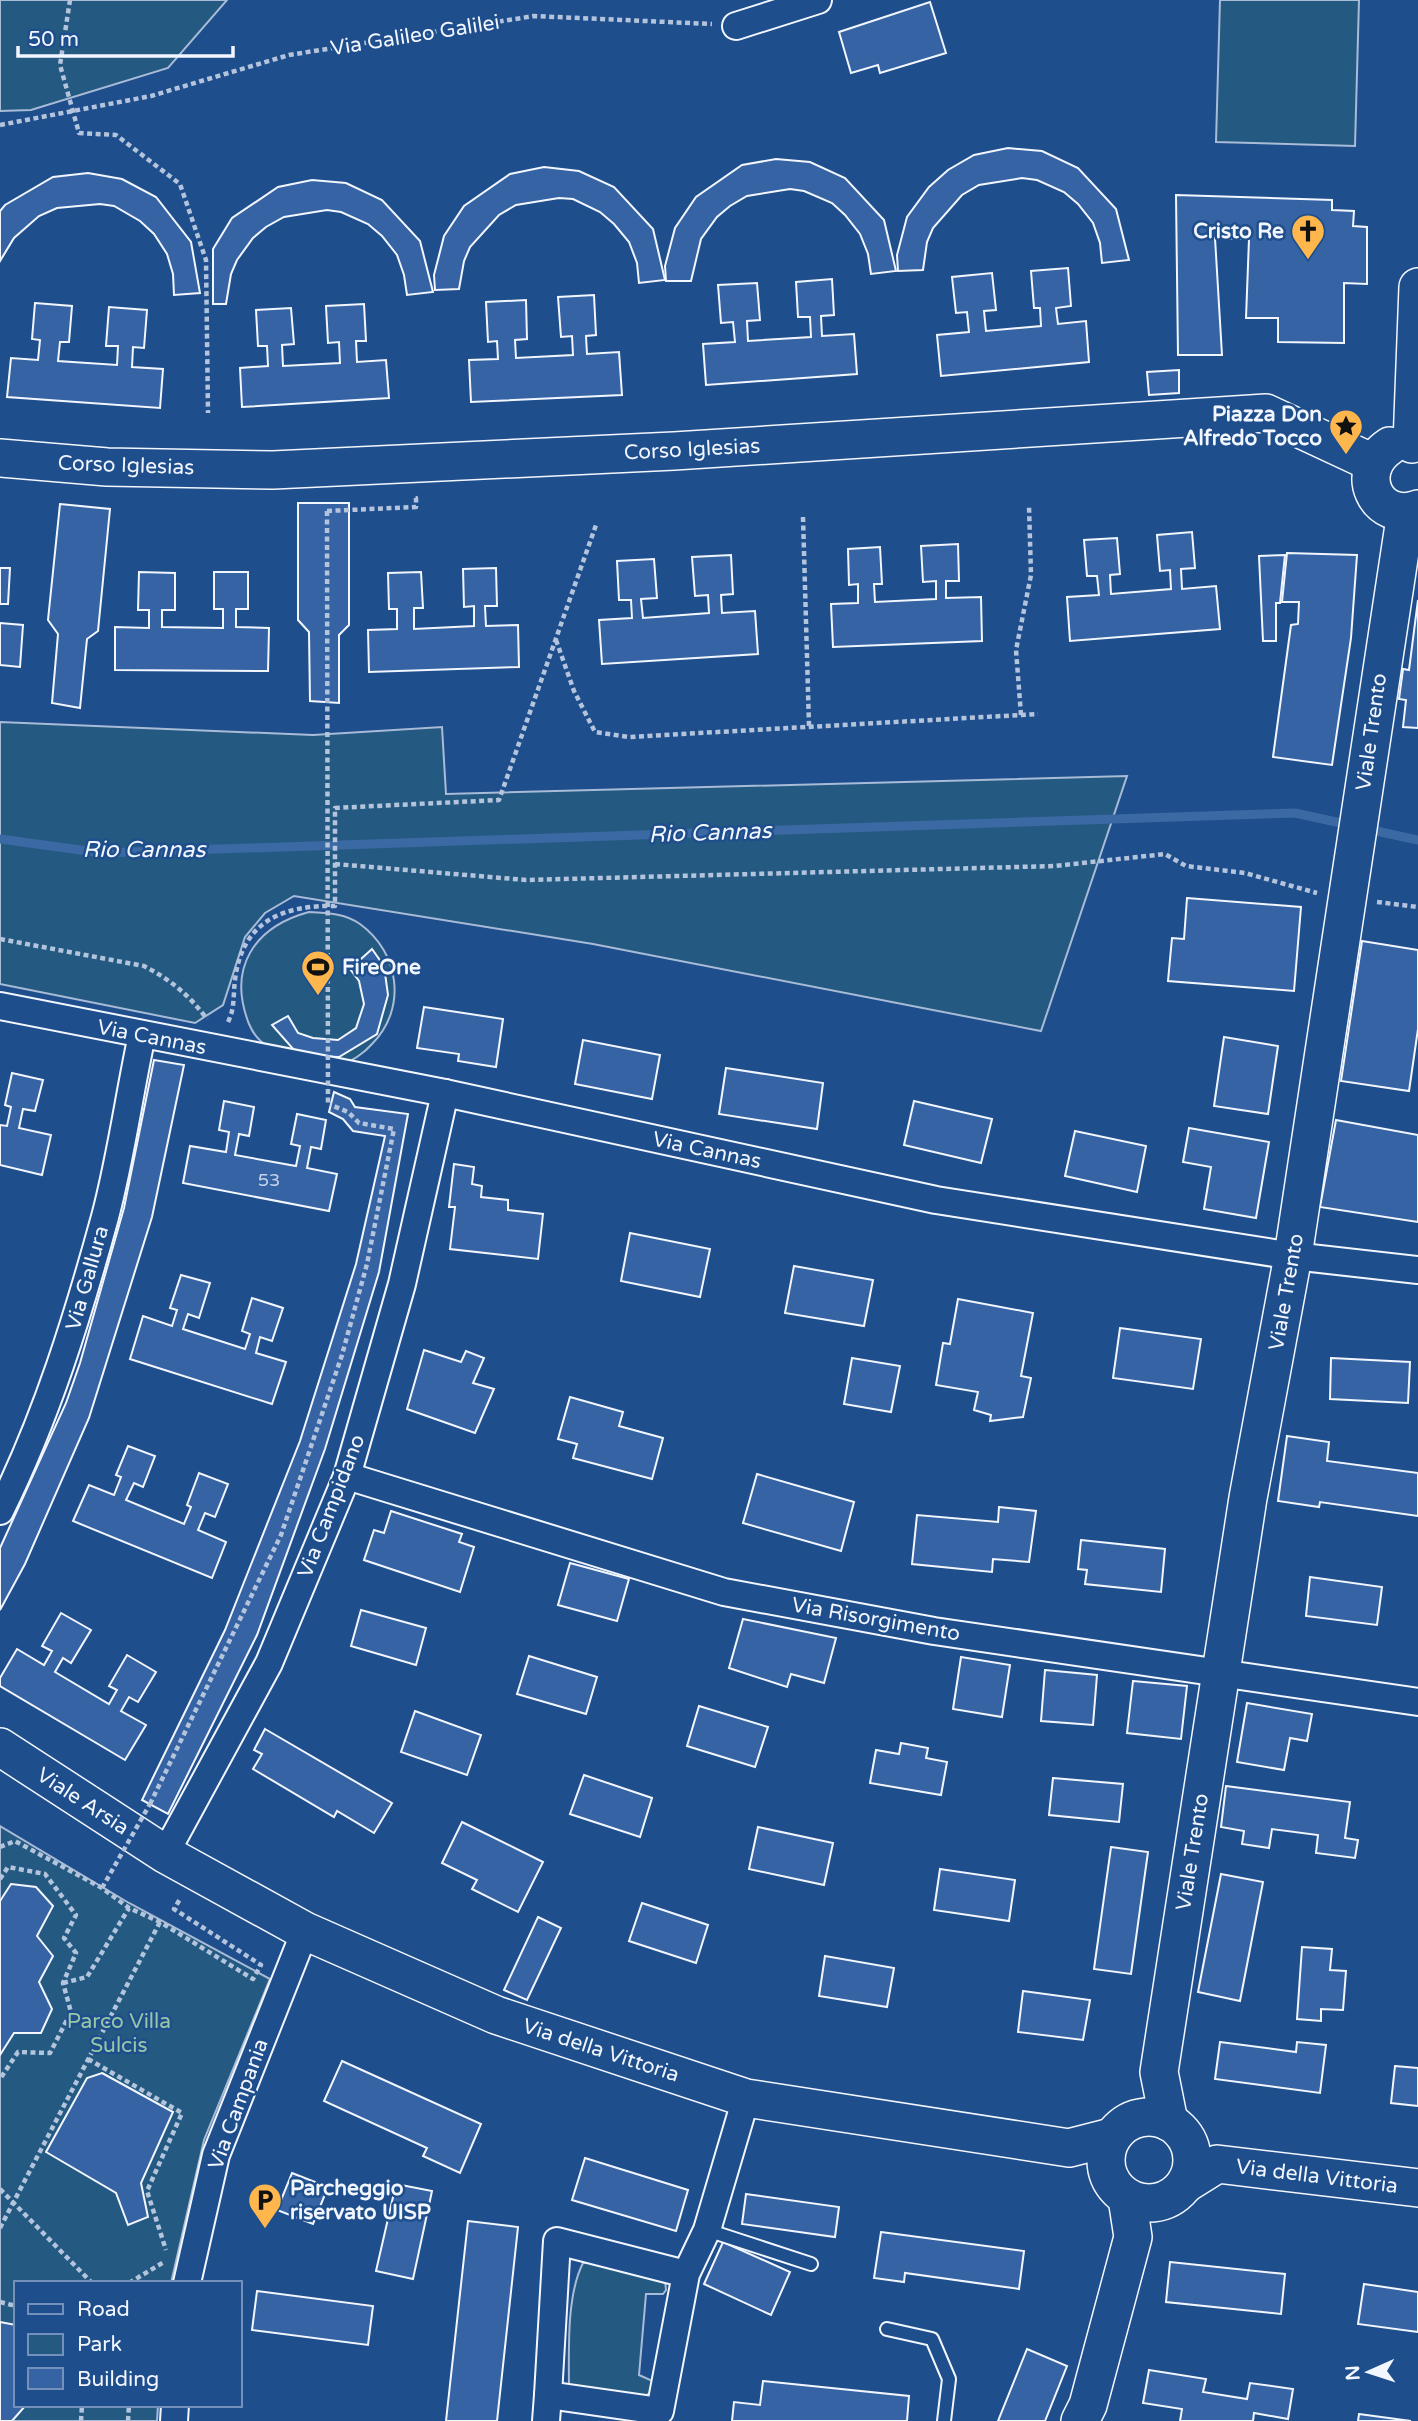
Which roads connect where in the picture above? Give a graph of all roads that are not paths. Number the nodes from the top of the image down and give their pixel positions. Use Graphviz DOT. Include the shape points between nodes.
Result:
graph roads {
  1 [pos="818,0"];
  2 [pos="736,26"];
  3 [pos="1418,287"];
  4 [pos="1415,445"];
  5 [pos="0,458"];
  6 [pos="1373,463"];
  7 [pos="1412,510"];
  8 [pos="0,1006"];
  9 [pos="142,1035"];
  10 [pos="445,1093"];
  11 [pos="1293,1256"];
  12 [pos="1418,1270"];
  13 [pos="347,1476"];
  14 [pos="0,1511"];
  15 [pos="1220,1674"];
  16 [pos="1418,1702"];
  17 [pos="0,1747"];
  18 [pos="165,1854"];
  19 [pos="305,1931"];
  20 [pos="746,2098"];
  21 [pos="1166,2126"];
  22 [pos="1217,2164"];
  23 [pos="1138,2178"];
  24 [pos="1418,2188"];
  25 [pos="707,2230"];
  26 [pos="811,2264"];
  27 [pos="686,2274"];
  28 [pos="187,2281"];
  29 [pos="887,2329"];
  30 [pos="547,2408"];
  31 [pos="944,2421"];
  32 [pos="1080,2421"];
  1 -- 2 [label="street"];
  3 -- 4 [label="street"];
  4 -- 6 [label="street" via="1389,447"];
  5 -- 6 [label="street, Corso Iglesias" via="107,467 273,470 674,451 1266,413"];
  6 -- 7 [label="street" via="1371,486 1376,497 1384,505"];
  7 -- 11 [label="street, Viale Trento" via="1364,780"];
  8 -- 9 [label="street, Via Cannas"];
  9 -- 10 [label="street, Via Cannas"];
  9 -- 14 [label="street, Via Gallura" via="106,1215 58,1379"];
  10 -- 11 [label="street, Via Cannas" via="936,1200"];
  10 -- 13 [label="street, Via Campidano" via="402,1284"];
  11 -- 12 [label="street, Via Cannas"];
  11 -- 15 [label="street, Viale Trento"];
  13 -- 15 [label="street, Via Risorgimento" via="723,1592"];
  13 -- 18 [label="street, Via Campidano" via="269,1663"];
  15 -- 16 [label="street, Via Risorgimento"];
  15 -- 21 [label="street, Viale Trento" via="1159,2072"];
  17 -- 18 [label="street, Viale Arsia"];
  18 -- 19 [label="street, Via della Vittoria"];
  19 -- 20 [label="street, Via della Vittoria" via="496,2015"];
  19 -- 28 [label="street, Via Campania" via="216,2155"];
  20 -- 23 [label="street, Via della Vittoria" via="1069,2148 1087,2166"];
  20 -- 25 [label="street"];
  21 -- 22 [label="street, Via della Vittoria"];
  21 -- 23 [label="street" via="1130,2121"];
  21 -- 23 [label="street, Viale Trento" via="1192,2158"];
  22 -- 23 [label="street, Via della Vittoria"];
  22 -- 24 [label="street, Via della Vittoria"];
  23 -- 32 [label="street" via="1133,2237"];
  25 -- 26 [label="lane"];
  25 -- 27 [label="street"];
  27 -- 30 [label="street" via="660,2412"];
  27 -- 30 [label="street" via="557,2241"];
  29 -- 31 [label="lane" via="932,2339 949,2379"];
}
